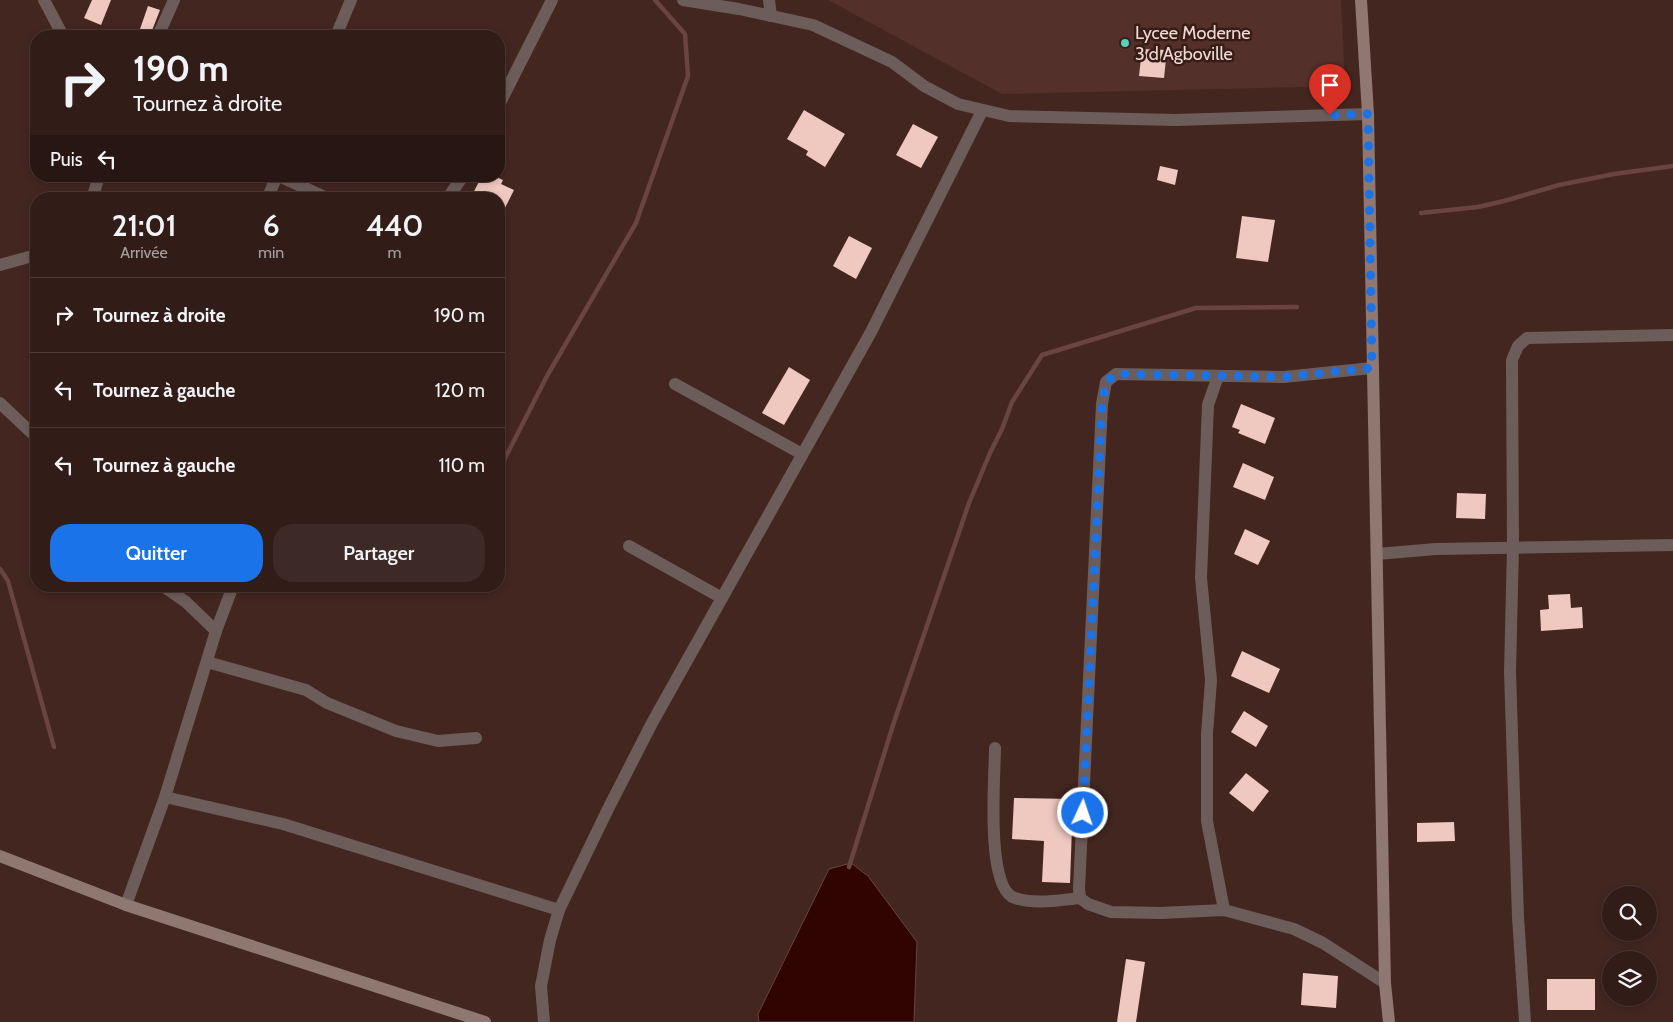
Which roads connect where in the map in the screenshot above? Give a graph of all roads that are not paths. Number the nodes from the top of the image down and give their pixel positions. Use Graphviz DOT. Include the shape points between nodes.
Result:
graph roads {
  1 [pos="44,0"];
  2 [pos="174,0"];
  3 [pos="351,0"];
  4 [pos="552,0"];
  5 [pos="683,0"];
  6 [pos="769,0"];
  7 [pos="1361,0"];
  8 [pos="771,16"];
  9 [pos="60,30"];
  10 [pos="161,30"];
  11 [pos="338,30"];
  12 [pos="505,93"];
  13 [pos="982,111"];
  14 [pos="1368,114"];
  15 [pos="291,182"];
  16 [pos="313,192"];
  17 [pos="30,258"];
  18 [pos="0,265"];
  19 [pos="1673,335"];
  20 [pos="1372,368"];
  21 [pos="1218,376"];
  22 [pos="675,384"];
  23 [pos="0,403"];
  24 [pos="30,430"];
  25 [pos="802,454"];
  26 [pos="1673,545"];
  27 [pos="630,546"];
  28 [pos="1513,547"];
  29 [pos="1377,554"];
  30 [pos="172,592"];
  31 [pos="232,592"];
  32 [pos="722,598"];
  33 [pos="216,631"];
  34 [pos="206,662"];
  35 [pos="476,738"];
  36 [pos="995,748"];
  37 [pos="165,798"];
  38 [pos="0,856"];
  39 [pos="1080,898"];
  40 [pos="126,905"];
  41 [pos="559,910"];
  42 [pos="1224,910"];
  43 [pos="1385,983"];
  44 [pos="485,1022"];
  45 [pos="544,1022"];
  46 [pos="1389,1022"];
  47 [pos="1525,1022"];
  1 -- 9 [label="street"];
  2 -- 10 [label="street"];
  3 -- 11 [label="street"];
  4 -- 12 [label="street"];
  5 -- 8 [label="street"];
  6 -- 8 [label="street"];
  7 -- 14 [label="main road"];
  8 -- 13 [label="street" via="813,25 857,44 892,62 924,86 958,104"];
  13 -- 14 [label="street" via="1009,116 1174,120"];
  13 -- 25 [label="street" via="871,332"];
  14 -- 20 [label="main road"];
  15 -- 16 [label="street"];
  17 -- 18 [label="street"];
  19 -- 28 [label="street" via="1544,336 1527,338 1518,346 1512,360"];
  20 -- 21 [label="street" via="1284,377"];
  20 -- 29 [label="main road"];
  21 -- 39 [label="street" via="1116,374 1106,382 1102,404"];
  21 -- 42 [label="street" via="1208,405 1201,578 1211,680 1207,821"];
  22 -- 25 [label="street"];
  23 -- 24 [label="street"];
  25 -- 32 [label="street"];
  26 -- 28 [label="street"];
  27 -- 32 [label="street"];
  28 -- 29 [label="street" via="1436,548"];
  28 -- 47 [label="street" via="1510,672"];
  29 -- 43 [label="main road"];
  30 -- 33 [label="street"];
  31 -- 33 [label="street"];
  32 -- 41 [label="street" via="608,807"];
  33 -- 34 [label="street"];
  34 -- 35 [label="street" via="306,690 327,703 396,731 438,741"];
  34 -- 37 [label="street"];
  36 -- 39 [label="street" via="995,856 1000,882 1007,894 1014,898 1040,901"];
  37 -- 40 [label="street"];
  37 -- 41 [label="street" via="283,824"];
  38 -- 40 [label="main road"];
  39 -- 42 [label="street" via="1111,912"];
  40 -- 44 [label="main road"];
  41 -- 45 [label="street" via="541,986"];
  42 -- 43 [label="street" via="1294,929 1323,943"];
  43 -- 46 [label="main road"];
}
